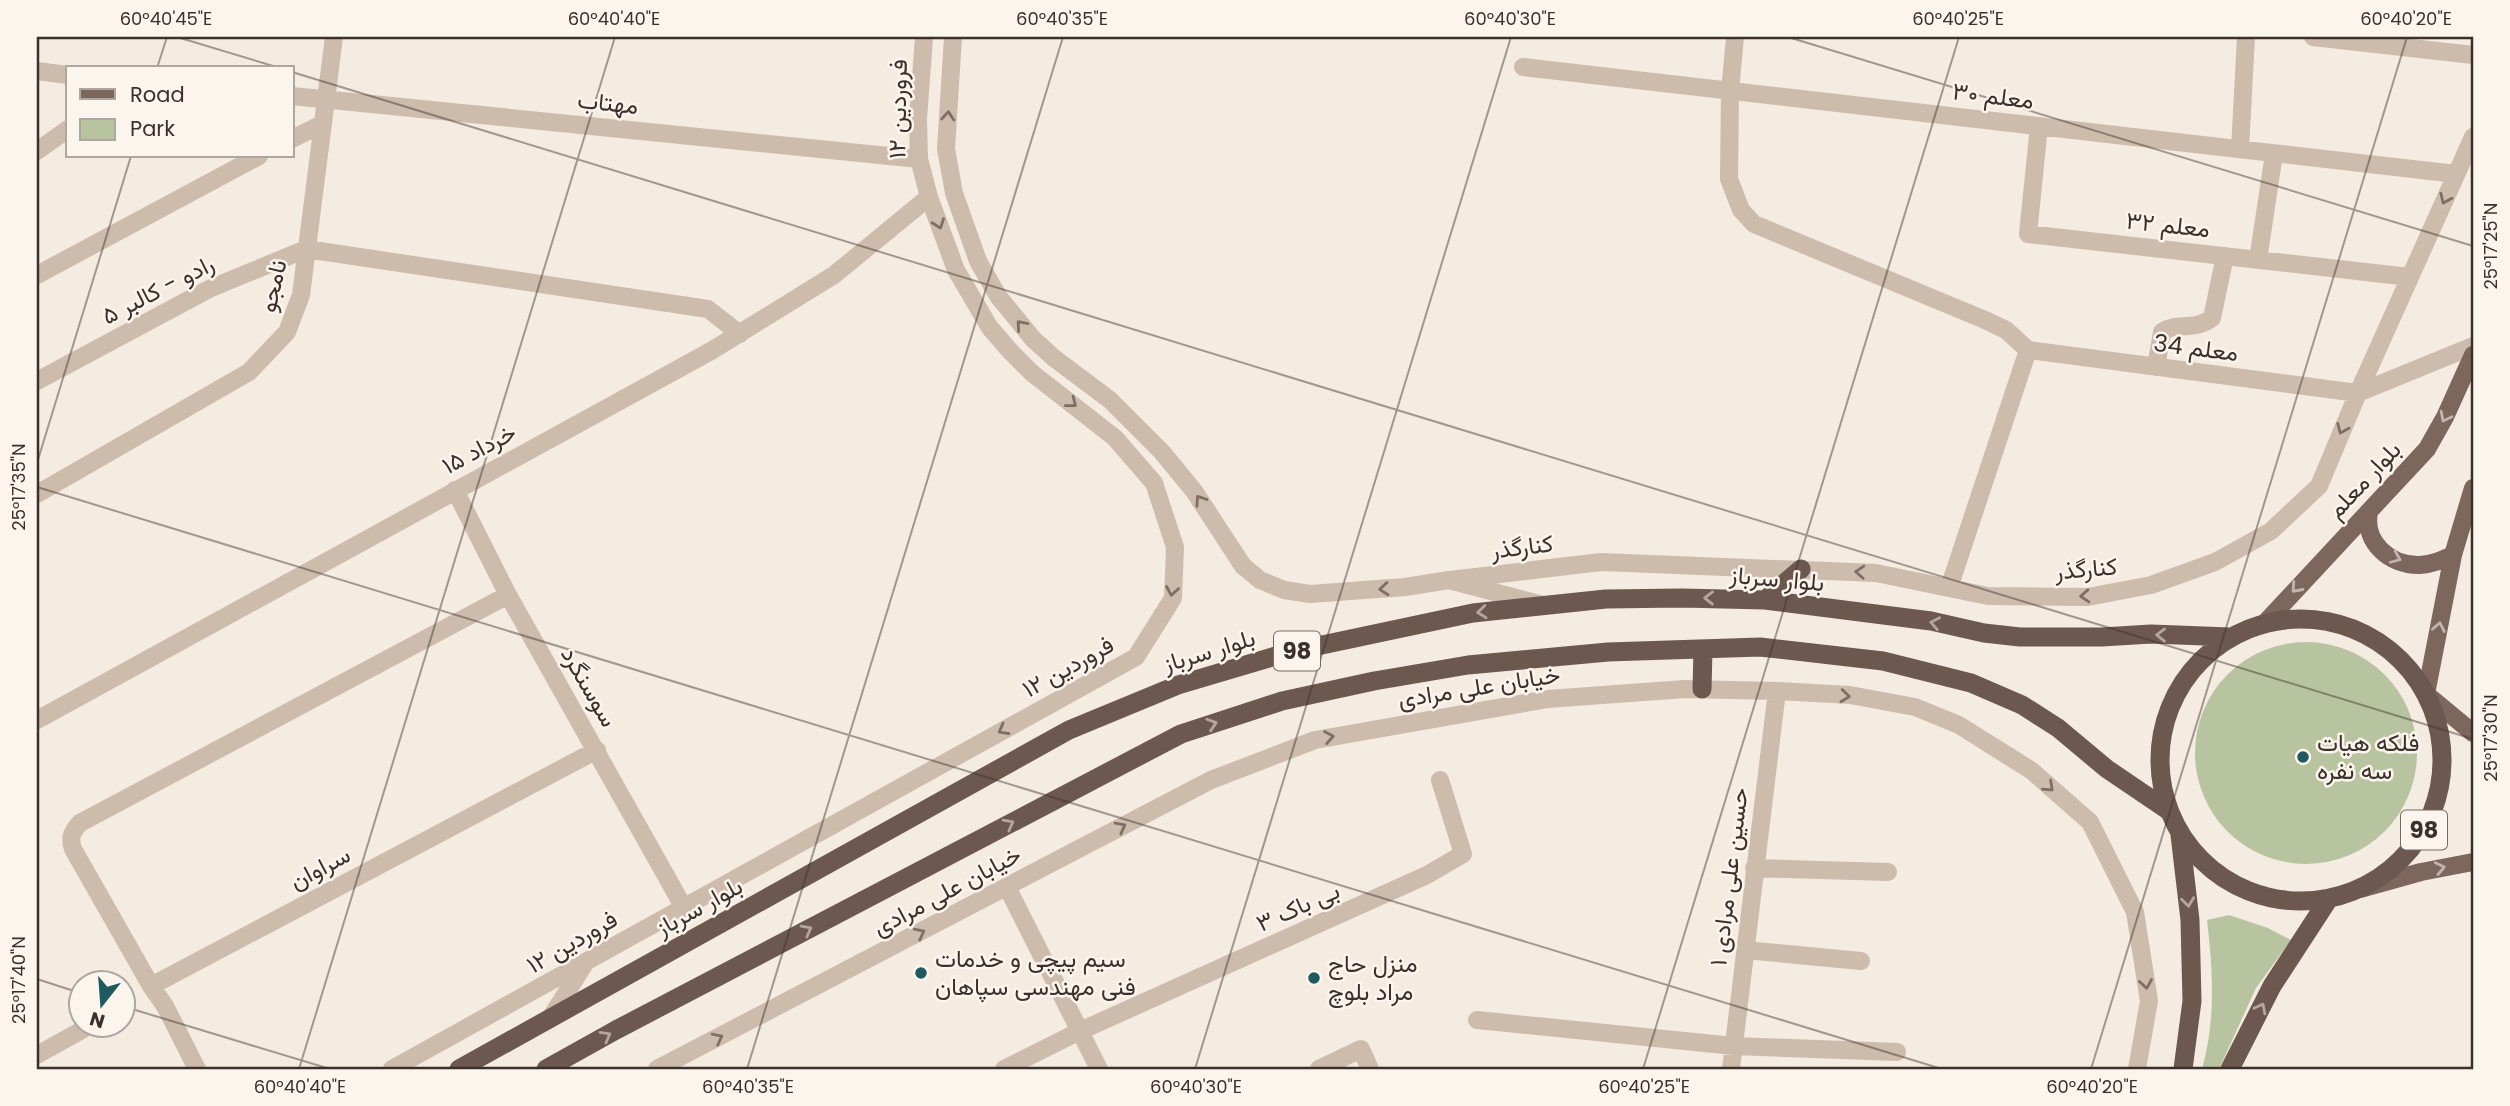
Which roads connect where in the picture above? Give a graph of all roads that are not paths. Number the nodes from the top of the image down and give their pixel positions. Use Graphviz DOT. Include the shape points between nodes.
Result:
graph roads {
  1 [pos="334,37"];
  2 [pos="924,37"];
  3 [pos="953,37"];
  4 [pos="1735,37"];
  5 [pos="2246,37"];
  6 [pos="2313,37"];
  7 [pos="2473,55"];
  8 [pos="1524,67"];
  9 [pos="37,71"];
  10 [pos="66,75"];
  11 [pos="1730,91"];
  12 [pos="294,96"];
  13 [pos="325,100"];
  14 [pos="322,124"];
  15 [pos="2039,127"];
  16 [pos="66,130"];
  17 [pos="2473,137"];
  18 [pos="294,138"];
  19 [pos="2240,149"];
  20 [pos="37,150"];
  21 [pos="2274,153"];
  22 [pos="255,158"];
  23 [pos="919,159"];
  24 [pos="2456,174"];
  25 [pos="954,193"];
  26 [pos="929,197"];
  27 [pos="306,249"];
  28 [pos="2225,256"];
  29 [pos="2258,260"];
  30 [pos="37,275"];
  31 [pos="2410,277"];
  32 [pos="740,334"];
  33 [pos="2473,346"];
  34 [pos="2028,350"];
  35 [pos="2473,355"];
  36 [pos="2157,367"];
  37 [pos="37,381"];
  38 [pos="2358,393"];
  39 [pos="2473,488"];
  40 [pos="455,491"];
  41 [pos="37,494"];
  42 [pos="2369,512"];
  43 [pos="2453,555"];
  44 [pos="1801,569"];
  45 [pos="1449,580"];
  46 [pos="1949,588"];
  47 [pos="508,595"];
  48 [pos="1765,600"];
  49 [pos="1547,606"];
  50 [pos="2265,623"];
  51 [pos="2230,637"];
  52 [pos="1703,649"];
  53 [pos="1702,689"];
  54 [pos="1777,691"];
  55 [pos="2426,694"];
  56 [pos="37,720"];
  57 [pos="2473,733"];
  58 [pos="597,750"];
  59 [pos="1440,780"];
  60 [pos="2169,811"];
  61 [pos="2179,834"];
  62 [pos="2473,862"];
  63 [pos="1754,868"];
  64 [pos="1888,872"];
  65 [pos="1007,887"];
  66 [pos="2360,889"];
  67 [pos="2328,900"];
  68 [pos="683,906"];
  69 [pos="1745,950"];
  70 [pos="1861,961"];
  71 [pos="584,965"];
  72 [pos="151,985"];
  73 [pos="549,1020"];
  74 [pos="1477,1020"];
  75 [pos="1080,1031"];
  76 [pos="66,1039"];
  77 [pos="1734,1046"];
  78 [pos="1896,1052"];
  79 [pos="37,1055"];
  80 [pos="663,1068"];
  81 [pos="197,1069"];
  82 [pos="392,1069"];
  83 [pos="459,1069"];
  84 [pos="546,1069"];
  85 [pos="1004,1069"];
  86 [pos="1099,1069"];
  87 [pos="1319,1069"];
  88 [pos="1370,1069"];
  89 [pos="1731,1069"];
  90 [pos="2137,1069"];
  91 [pos="2183,1069"];
  92 [pos="2230,1069"];
  1 -- 13 [label="street, نامجو"];
  2 -- 23 [label="street, ۱۲ فروردین"];
  25 -- 3 [label="street, ۱۲ فروردین, one-way" via="946,149"];
  4 -- 11 [label="street"];
  5 -- 19 [label="street"];
  6 -- 7 [label="street"];
  8 -- 11 [label="street, معلم ۳۰"];
  9 -- 10 [label="street"];
  11 -- 15 [label="street, معلم ۳۰"];
  11 -- 34 [label="street" via="1729,179 1741,210 1754,224 1985,320 2006,330"];
  12 -- 13 [label="street, مهتاب"];
  13 -- 14 [label="street, نامجو"];
  13 -- 23 [label="street, مهتاب"];
  14 -- 18 [label="street"];
  14 -- 27 [label="street, نامجو"];
  15 -- 19 [label="street, معلم ۳۰"];
  15 -- 28 [label="street, معلم ۳۲" via="2028,234"];
  16 -- 20 [label="street"];
  17 -- 24 [label="street, کنارگذر"];
  19 -- 21 [label="street, معلم ۳۰"];
  21 -- 24 [label="street, معلم ۳۰"];
  21 -- 29 [label="street"];
  22 -- 30 [label="street"];
  23 -- 26 [label="street, ۱۲ فروردین"];
  24 -- 31 [label="street, کنارگذر, one-way"];
  25 -- 26 [label="street"];
  45 -- 25 [label="street, ۱۲ فروردین, one-way" via="1310,594 1260,580 1243,566 1162,452 1111,400 1054,358 1013,315 978,261"];
  26 -- 32 [label="street, ۱۵ خرداد" via="834,275"];
  26 -- 68 [label="street, ۱۲ فروردین, one-way" via="956,270 990,328 1032,373 1115,438 1154,483 1175,547 1173,598 1136,657"];
  27 -- 32 [label="street" via="708,309"];
  27 -- 37 [label="street, رادو - کالبر ۵" via="209,289"];
  27 -- 41 [label="street, نامجو" via="301,295 287,332 249,372"];
  28 -- 29 [label="street, معلم ۳۲"];
  28 -- 36 [label="street" via="2212,318 2203,325 2162,332"];
  29 -- 31 [label="street, معلم ۳۲"];
  31 -- 38 [label="street, کنارگذر"];
  32 -- 40 [label="street, ۱۵ خرداد"];
  33 -- 38 [label="street"];
  34 -- 36 [label="street, معلم 34"];
  34 -- 46 [label="street"];
  35 -- 42 [label="main road, بلوار معلم / 98, one-way" via="2427,449"];
  36 -- 38 [label="street, معلم 34"];
  38 -- 46 [label="street, کنارگذر, one-way" via="2319,486 2271,531 2215,562 2151,585 2088,597 1988,596"];
  39 -- 43 [label="main road"];
  40 -- 47 [label="street, سوسنگرد"];
  40 -- 56 [label="street, ۱۵ خرداد"];
  42 -- 43 [label="main road, one-way" via="2372,540 2400,562 2436,563"];
  42 -- 50 [label="main road, بلوار معلم / 98, one-way"];
  55 -- 43 [label="main road, one-way"];
  44 -- 45 [label="street, کنارگذر" via="1601,562"];
  46 -- 44 [label="street, کنارگذر, one-way" via="1877,573"];
  44 -- 48 [label="highway"];
  45 -- 49 [label="street, ۱۲ فروردین"];
  47 -- 58 [label="street, سوسنگرد"];
  47 -- 72 [label="street" via="80,823 70,840 73,849"];
  48 -- 49 [label="highway, بلوار سرباز / 98, one-way" via="1618,599"];
  51 -- 48 [label="highway, بلوار سرباز / 98, one-way" via="2020,637"];
  49 -- 73 [label="highway, بلوار سرباز / 98, one-way" via="1473,613 1289,652 1178,685 1069,730"];
  50 -- 51 [label="highway, 98"];
  50 -- 55 [label="highway, 98" via="2303,618 2340,624 2375,639 2404,663"];
  51 -- 60 [label="highway, 98" via="2200,660 2176,690 2162,725 2158,763"];
  52 -- 53 [label="highway"];
  52 -- 60 [label="highway, 98" via="1760,647 1883,661 1971,683 2022,705 2058,728"];
  84 -- 52 [label="highway, 98, one-way" via="1181,734 1282,701 1468,665"];
  53 -- 54 [label="street, خیابان علی مرادی"];
  65 -- 53 [label="street, خیابان علی مرادی, one-way" via="1211,780 1315,740 1548,699"];
  54 -- 63 [label="street, حسین علی مرادی ۱"];
  54 -- 90 [label="street, خیابان علی مرادی, one-way" via="1850,695 1914,707 1948,721 2032,771 2090,822 2135,912 2148,1001"];
  55 -- 57 [label="main road"];
  55 -- 66 [label="highway, 98" via="2440,730 2443,768 2436,806 2419,840 2393,869"];
  58 -- 68 [label="street, سوسنگرد"];
  58 -- 72 [label="street, سراوان"];
  59 -- 75 [label="street, بی باک ۳" via="1463,854 1427,875"];
  60 -- 61 [label="highway, 98"];
  61 -- 67 [label="highway, 98" via="2201,861 2228,882 2260,896 2293,902"];
  61 -- 91 [label="highway, one-way" via="2190,920 2192,988"];
  66 -- 62 [label="main road, one-way"];
  63 -- 64 [label="street"];
  63 -- 69 [label="street, حسین علی مرادی ۱"];
  65 -- 75 [label="street"];
  80 -- 65 [label="street, خیابان علی مرادی, one-way"];
  66 -- 67 [label="highway, 98"];
  92 -- 67 [label="highway, one-way" via="2272,986"];
  68 -- 71 [label="street, ۱۲ فروردین"];
  69 -- 70 [label="street"];
  69 -- 77 [label="street, حسین علی مرادی ۱"];
  71 -- 73 [label="street"];
  71 -- 82 [label="street, ۱۲ فروردین"];
  72 -- 81 [label="street"];
  73 -- 83 [label="highway, بلوار سرباز / 98"];
  74 -- 77 [label="street"];
  75 -- 85 [label="street"];
  75 -- 86 [label="street"];
  76 -- 79 [label="street"];
  77 -- 78 [label="street"];
  77 -- 89 [label="street, حسین علی مرادی ۱"];
  87 -- 88 [label="street" via="1362,1049"];
}
